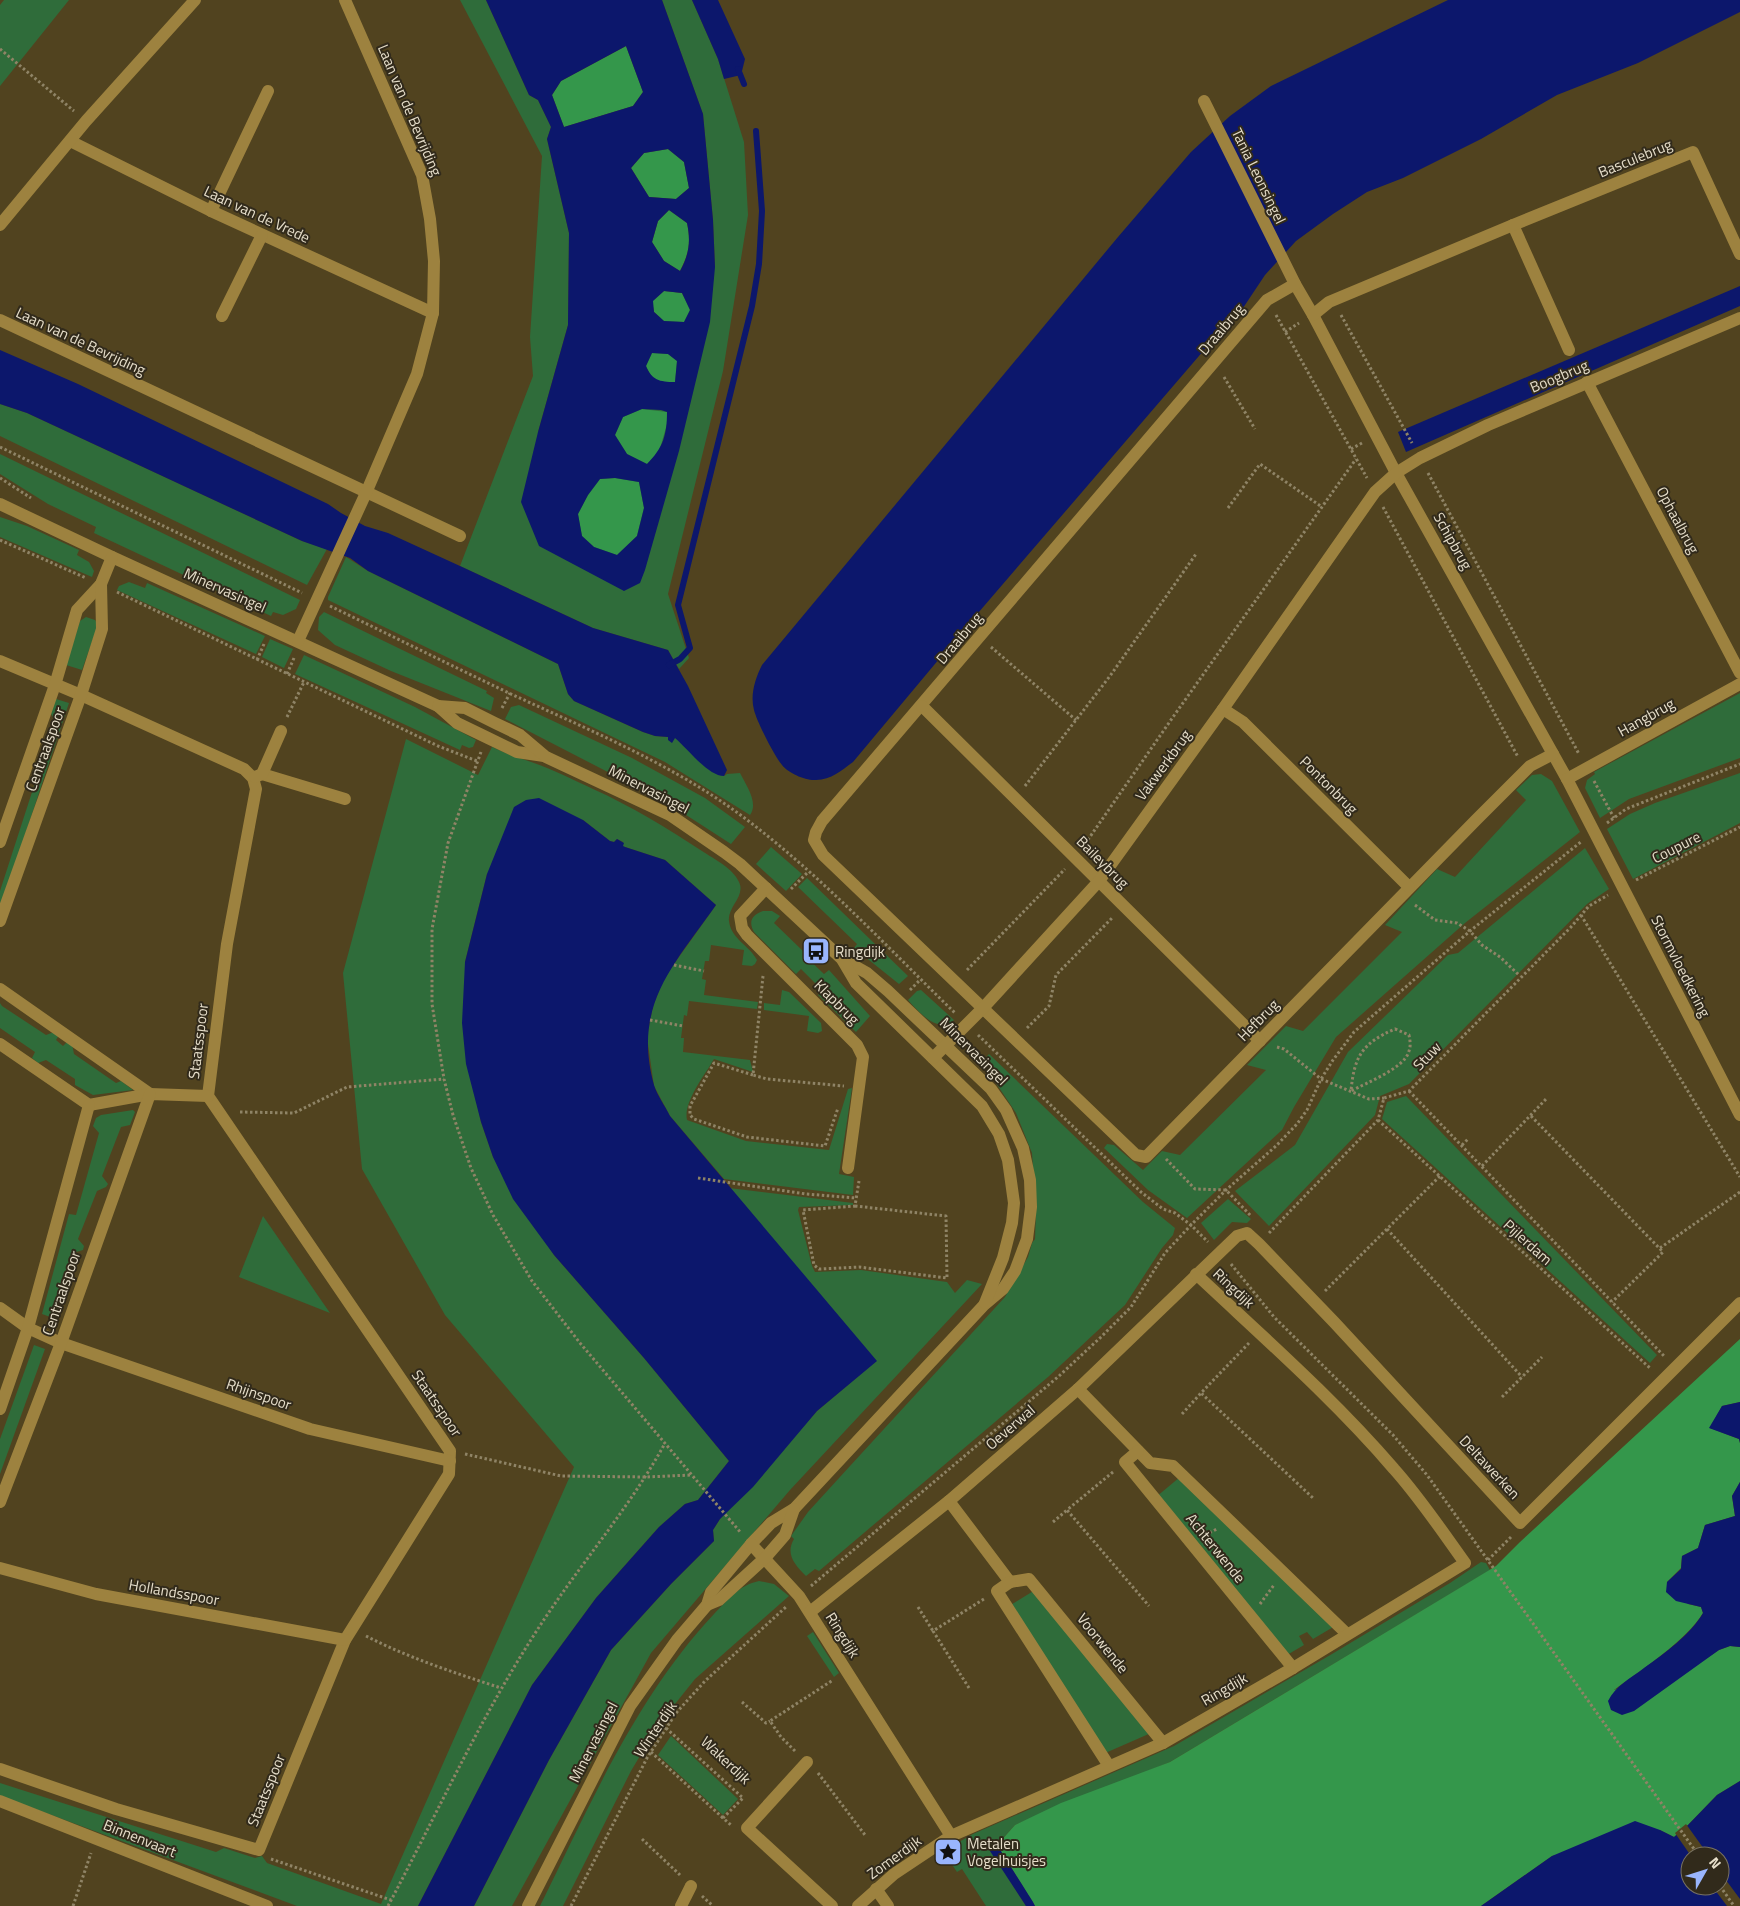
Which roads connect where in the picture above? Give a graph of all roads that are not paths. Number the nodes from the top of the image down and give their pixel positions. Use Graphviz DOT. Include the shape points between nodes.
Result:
graph roads {
  1 [pos="195,0"];
  2 [pos="345,0"];
  3 [pos="268,92"];
  4 [pos="1204,101"];
  5 [pos="70,141"];
  6 [pos="211,211"];
  7 [pos="0,225"];
  8 [pos="1513,225"];
  9 [pos="262,235"];
  10 [pos="1740,254"];
  11 [pos="1285,265"];
  12 [pos="1295,284"];
  13 [pos="433,313"];
  14 [pos="1313,315"];
  15 [pos="222,316"];
  16 [pos="1740,318"];
  17 [pos="0,320"];
  18 [pos="1569,350"];
  19 [pos="1587,382"];
  20 [pos="1396,473"];
  21 [pos="366,493"];
  22 [pos="0,504"];
  23 [pos="460,536"];
  24 [pos="112,557"];
  25 [pos="101,584"];
  26 [pos="298,641"];
  27 [pos="0,661"];
  28 [pos="1740,673"];
  29 [pos="1740,684"];
  30 [pos="55,685"];
  31 [pos="81,695"];
  32 [pos="438,706"];
  33 [pos="922,706"];
  34 [pos="1223,709"];
  35 [pos="281,730"];
  36 [pos="1553,754"];
  37 [pos="546,757"];
  38 [pos="258,776"];
  39 [pos="1567,779"];
  40 [pos="345,799"];
  41 [pos="1594,832"];
  42 [pos="0,842"];
  43 [pos="1099,881"];
  44 [pos="1409,887"];
  45 [pos="766,888"];
  46 [pos="0,922"];
  47 [pos="842,959"];
  48 [pos="0,989"];
  49 [pos="984,1007"];
  50 [pos="1260,1042"];
  51 [pos="0,1044"];
  52 [pos="945,1045"];
  53 [pos="933,1058"];
  54 [pos="150,1094"];
  55 [pos="208,1096"];
  56 [pos="89,1105"];
  57 [pos="1740,1115"];
  58 [pos="848,1168"];
  59 [pos="1218,1252"];
  60 [pos="1196,1274"];
  61 [pos="1740,1303"];
  62 [pos="984,1305"];
  63 [pos="0,1308"];
  64 [pos="28,1328"];
  65 [pos="61,1343"];
  66 [pos="1078,1389"];
  67 [pos="0,1409"];
  68 [pos="1138,1451"];
  69 [pos="450,1456"];
  70 [pos="949,1501"];
  71 [pos="0,1502"];
  72 [pos="794,1509"];
  73 [pos="751,1544"];
  74 [pos="765,1558"];
  75 [pos="0,1568"];
  76 [pos="1010,1582"];
  77 [pos="707,1604"];
  78 [pos="810,1612"];
  79 [pos="1347,1634"];
  80 [pos="345,1640"];
  81 [pos="1292,1668"];
  82 [pos="1163,1743"];
  83 [pos="807,1762"];
  84 [pos="1109,1766"];
  85 [pos="0,1769"];
  86 [pos="0,1801"];
  87 [pos="951,1836"];
  88 [pos="691,1886"];
  89 [pos="876,1889"];
  90 [pos="267,1906"];
  91 [pos="528,1906"];
  92 [pos="681,1906"];
  93 [pos="832,1906"];
  94 [pos="858,1906"];
  95 [pos="888,1906"];
  1 -- 5 [label="street"];
  2 -- 13 [label="street, Laan van de Bevrijding" via="422,175 434,261"];
  3 -- 6 [label="street"];
  4 -- 11 [label="street, Tania Leonsingel"];
  5 -- 6 [label="street, Laan van de Vrede"];
  5 -- 7 [label="street"];
  6 -- 9 [label="street, Laan van de Vrede"];
  8 -- 10 [label="street, Basculebrug" via="1693,152"];
  8 -- 14 [label="street, Basculebrug" via="1333,300"];
  8 -- 18 [label="street"];
  9 -- 13 [label="street, Laan van de Vrede"];
  9 -- 15 [label="street"];
  11 -- 12 [label="street, Schipbrug"];
  12 -- 14 [label="street, Schipbrug"];
  12 -- 33 [label="street, Draaibrug" via="1267,300"];
  13 -- 21 [label="street, Laan van de Bevrijding" via="418,374"];
  14 -- 20 [label="street, Schipbrug"];
  16 -- 19 [label="street, Boogbrug"];
  17 -- 21 [label="street, Laan van de Bevrijding"];
  19 -- 20 [label="street, Boogbrug" via="1488,424"];
  19 -- 28 [label="street, Ophaalbrug"];
  20 -- 34 [label="street, Vakwerkbrug" via="1375,492"];
  20 -- 36 [label="street, Schipbrug"];
  21 -- 23 [label="street, Laan van de Bevrijding"];
  21 -- 26 [label="street, Laan van de Bevrijding"];
  22 -- 24 [label="street, Minervasingel"];
  24 -- 25 [label="street, Centraalspoor"];
  24 -- 26 [label="street, Minervasingel"];
  25 -- 30 [label="street, Centraalspoor" via="77,610"];
  25 -- 31 [label="street, Centraalspoor" via="102,629"];
  26 -- 32 [label="street, Minervasingel"];
  27 -- 30 [label="street"];
  29 -- 39 [label="street, Hangbrug"];
  30 -- 31 [label="street"];
  30 -- 42 [label="street, Centraalspoor"];
  31 -- 38 [label="street"];
  31 -- 46 [label="street, Centraalspoor"];
  32 -- 37 [label="street, Minervasingel" via="457,723 517,752"];
  32 -- 37 [label="street, Minervasingel" via="464,708 520,735"];
  33 -- 43 [label="street, Baileybrug"];
  33 -- 49 [label="street, Draaibrug" via="822,821 814,840 823,855"];
  34 -- 43 [label="street, Vakwerkbrug"];
  34 -- 44 [label="street, Pontonbrug" via="1243,722"];
  35 -- 38 [label="street, Staatsspoor"];
  36 -- 39 [label="street, Schipbrug"];
  36 -- 44 [label="street, Hefbrug" via="1530,766"];
  37 -- 45 [label="street, Minervasingel" via="670,815 724,852"];
  38 -- 40 [label="street"];
  38 -- 55 [label="street, Staatsspoor" via="227,944"];
  39 -- 41 [label="street, Schipbrug"];
  41 -- 57 [label="street, Stormvloedkering"];
  43 -- 49 [label="street, Vakwerkbrug"];
  43 -- 50 [label="street, Baileybrug"];
  44 -- 50 [label="street, Hefbrug"];
  45 -- 47 [label="street, Minervasingel"];
  45 -- 58 [label="street, Klapbrug" via="740,916 742,928 857,1045 863,1058"];
  47 -- 52 [label="street, Minervasingel" via="867,973"];
  47 -- 53 [label="street, Minervasingel" via="856,983"];
  48 -- 54 [label="street"];
  49 -- 50 [label="street, Hefbrug" via="1136,1154 1146,1157"];
  49 -- 52 [label="street, Vakwerkbrug"];
  51 -- 56 [label="street"];
  52 -- 53 [label="street, Vakwerkbrug"];
  52 -- 62 [label="street, Minervasingel" via="990,1088 1006,1110 1023,1148 1030,1180 1027,1239 1015,1271 1003,1289"];
  53 -- 62 [label="street, Minervasingel" via="982,1106 999,1134 1008,1160 1014,1203 1012,1223 1003,1258"];
  54 -- 55 [label="street"];
  54 -- 56 [label="street"];
  54 -- 65 [label="street, Centraalspoor"];
  55 -- 69 [label="street, Staatsspoor"];
  56 -- 64 [label="street, Centraalspoor"];
  59 -- 60 [label="street, Oeverwal"];
  59 -- 61 [label="street, Deltawerken" via="1237,1236 1248,1232 1264,1239 1314,1301 1520,1523"];
  60 -- 66 [label="street, Oeverwal"];
  60 -- 79 [label="street, Ringdijk" via="1335,1406 1394,1469 1465,1563"];
  62 -- 72 [label="street, Minervasingel"];
  63 -- 64 [label="street, Rhijnspoor"];
  64 -- 65 [label="street, Rhijnspoor"];
  64 -- 67 [label="street, Centraalspoor"];
  65 -- 69 [label="street, Rhijnspoor" via="310,1429"];
  65 -- 71 [label="street, Centraalspoor"];
  66 -- 68 [label="street, Achterwende"];
  66 -- 70 [label="street, Oeverwal"];
  68 -- 79 [label="street, Achterwende" via="1150,1463 1173,1466"];
  68 -- 81 [label="street, Achterwende" via="1125,1462"];
  69 -- 80 [label="street, Staatsspoor" via="449,1474"];
  70 -- 76 [label="street"];
  70 -- 78 [label="street, Oeverwal"];
  72 -- 73 [label="street, Minervasingel" via="771,1523"];
  72 -- 74 [label="street, Minervasingel" via="786,1535"];
  73 -- 74 [label="street, Ringdijk"];
  73 -- 77 [label="street, Minervasingel" via="711,1592"];
  74 -- 77 [label="street, Minervasingel" via="719,1600"];
  74 -- 78 [label="street, Ringdijk"];
  75 -- 80 [label="street, Hollandsspoor" via="96,1594"];
  76 -- 82 [label="street, Voorwende" via="1029,1579"];
  76 -- 84 [label="street, Voorwende" via="997,1591"];
  77 -- 91 [label="street, Minervasingel" via="630,1706"];
  78 -- 87 [label="street, Ringdijk"];
  79 -- 81 [label="street, Ringdijk"];
  80 -- 85 [label="street, Staatsspoor" via="259,1850 116,1809"];
  81 -- 82 [label="street, Ringdijk"];
  82 -- 84 [label="street, Ringdijk"];
  83 -- 93 [label="street" via="747,1828"];
  84 -- 87 [label="street, Ringdijk"];
  86 -- 90 [label="street, Binnenvaart"];
  87 -- 89 [label="street, Zomerdijk"];
  88 -- 92 [label="street"];
  89 -- 94 [label="street, Zomerdijk"];
  89 -- 95 [label="street"];
}
